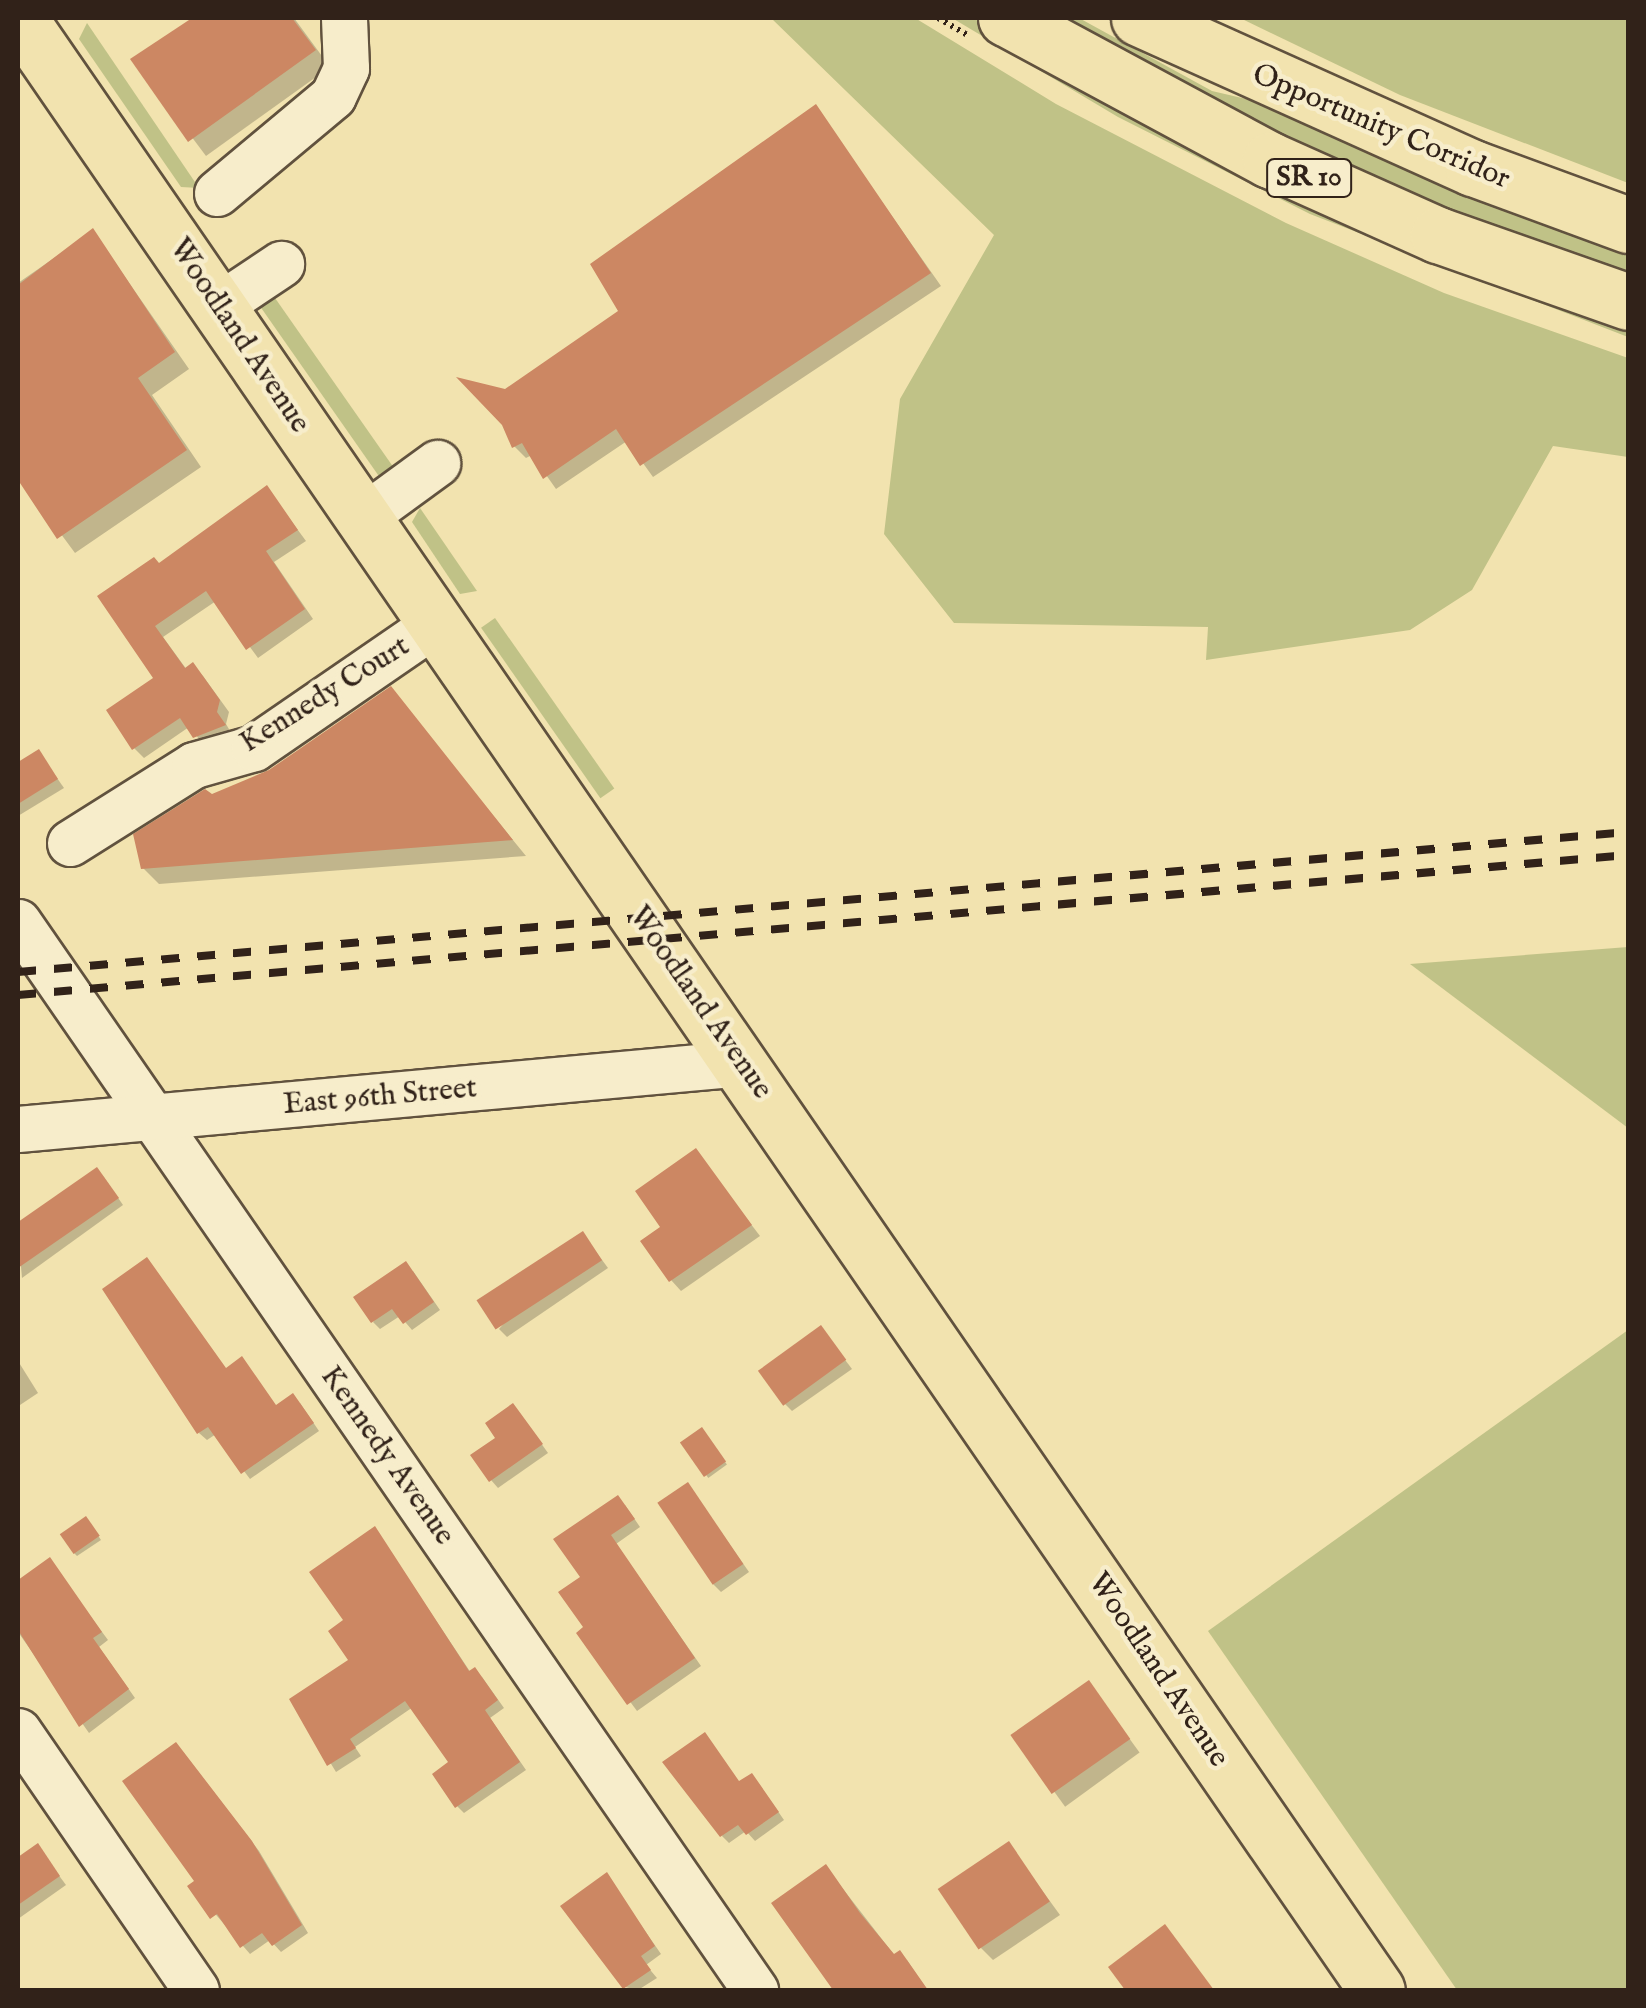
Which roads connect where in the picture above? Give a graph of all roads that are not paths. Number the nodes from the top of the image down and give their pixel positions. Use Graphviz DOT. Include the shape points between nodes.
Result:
graph roads {
  1 [pos="19,18"];
  2 [pos="344,18"];
  3 [pos="1006,18"];
  4 [pos="1139,18"];
  5 [pos="217,194"];
  6 [pos="1628,225"];
  7 [pos="281,264"];
  8 [pos="1628,302"];
  9 [pos="218,306"];
  10 [pos="437,463"];
  11 [pos="363,517"];
  12 [pos="437,622"];
  13 [pos="70,843"];
  14 [pos="18,922"];
  15 [pos="742,1064"];
  16 [pos="151,1119"];
  17 [pos="18,1129"];
  18 [pos="18,1731"];
  19 [pos="746,1987"];
  20 [pos="196,1990"];
  21 [pos="1377,1990"];
  1 -- 9 [label="main road, Woodland Avenue"];
  2 -- 5 [label="street" via="346,68 333,96"];
  3 -- 8 [label="main road, SR 10" via="1270,160 1438,235"];
  4 -- 6 [label="main road, Opportunity Corridor / SR 10" via="1456,161"];
  7 -- 9 [label="street"];
  9 -- 11 [label="main road, Woodland Avenue"];
  10 -- 11 [label="street"];
  11 -- 12 [label="main road, Woodland Avenue"];
  12 -- 13 [label="street, Kennedy Court" via="254,748 210,761"];
  12 -- 15 [label="main road, Woodland Avenue"];
  14 -- 16 [label="street, Kennedy Avenue"];
  15 -- 16 [label="street, East 96th Street"];
  15 -- 21 [label="main road, Woodland Avenue"];
  16 -- 17 [label="street, East 96th Street"];
  16 -- 19 [label="street, Kennedy Avenue"];
  18 -- 20 [label="street"];
}
